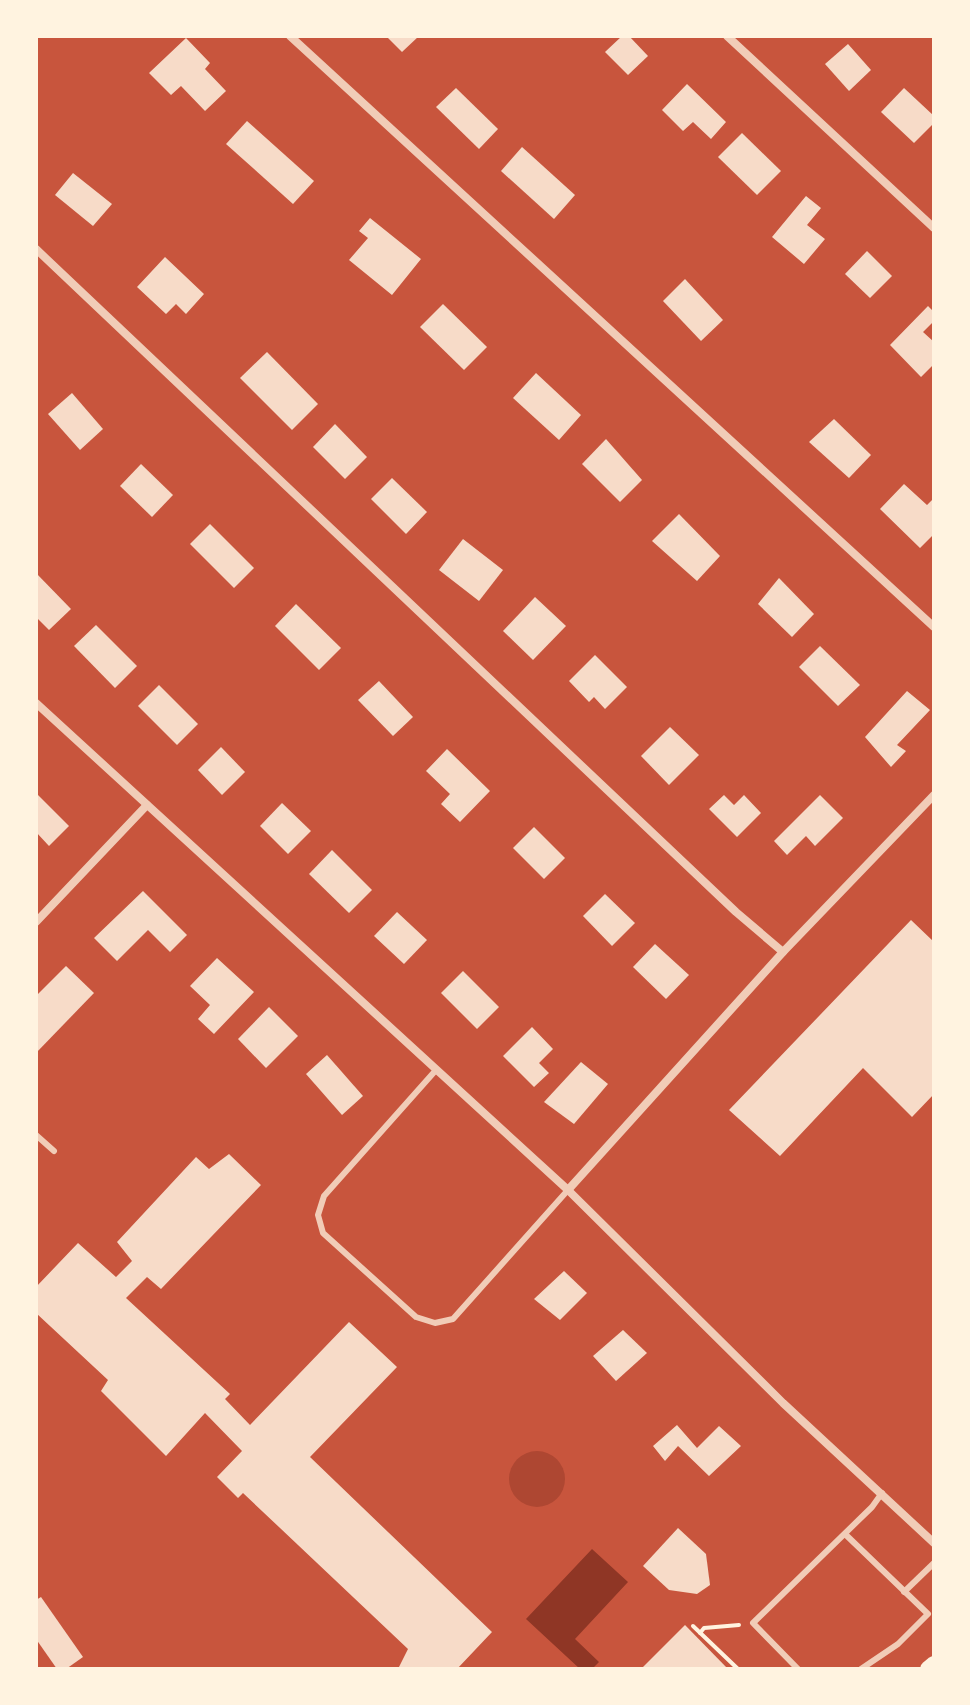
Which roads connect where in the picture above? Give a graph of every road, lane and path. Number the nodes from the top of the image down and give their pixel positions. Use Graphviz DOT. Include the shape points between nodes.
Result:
graph roads {
  1 [pos="290,36"];
  2 [pos="727,36"];
  3 [pos="934,228"];
  4 [pos="36,249"];
  5 [pos="934,627"];
  6 [pos="36,703"];
  7 [pos="934,795"];
  8 [pos="147,805"];
  9 [pos="36,922"];
  10 [pos="783,952"];
  11 [pos="436,1070"];
  12 [pos="36,1135"];
  13 [pos="54,1151"];
  14 [pos="568,1190"];
  15 [pos="882,1493"];
  16 [pos="845,1534"];
  17 [pos="934,1543"];
  18 [pos="934,1563"];
  19 [pos="904,1592"];
  20 [pos="753,1623"];
  21 [pos="693,1626"];
  22 [pos="700,1633"];
  23 [pos="934,1664"];
  24 [pos="738,1669"];
  25 [pos="798,1669"];
  26 [pos="861,1669"];
  27 [pos="928,1669"];
  1 -- 5 [label="street"];
  2 -- 3 [label="street"];
  4 -- 10 [label="street"];
  6 -- 8 [label="street"];
  7 -- 10 [label="street"];
  8 -- 9 [label="street"];
  8 -- 11 [label="street"];
  10 -- 14 [label="street"];
  11 -- 14 [label="street"];
  11 -- 14 [label="lane" via="324,1196 318,1215 323,1233 416,1317 435,1323 453,1319"];
  12 -- 13 [label="lane"];
  14 -- 15 [label="street"];
  15 -- 16 [label="lane"];
  15 -- 17 [label="street"];
  16 -- 19 [label="lane"];
  16 -- 20 [label="lane"];
  18 -- 19 [label="lane"];
  19 -- 26 [label="lane" via="928,1614 898,1644"];
  20 -- 22 [label="path" via="704,1628"];
  20 -- 25 [label="lane"];
  21 -- 22 [label="path"];
  22 -- 24 [label="path"];
  23 -- 27 [label="main road"];
}
